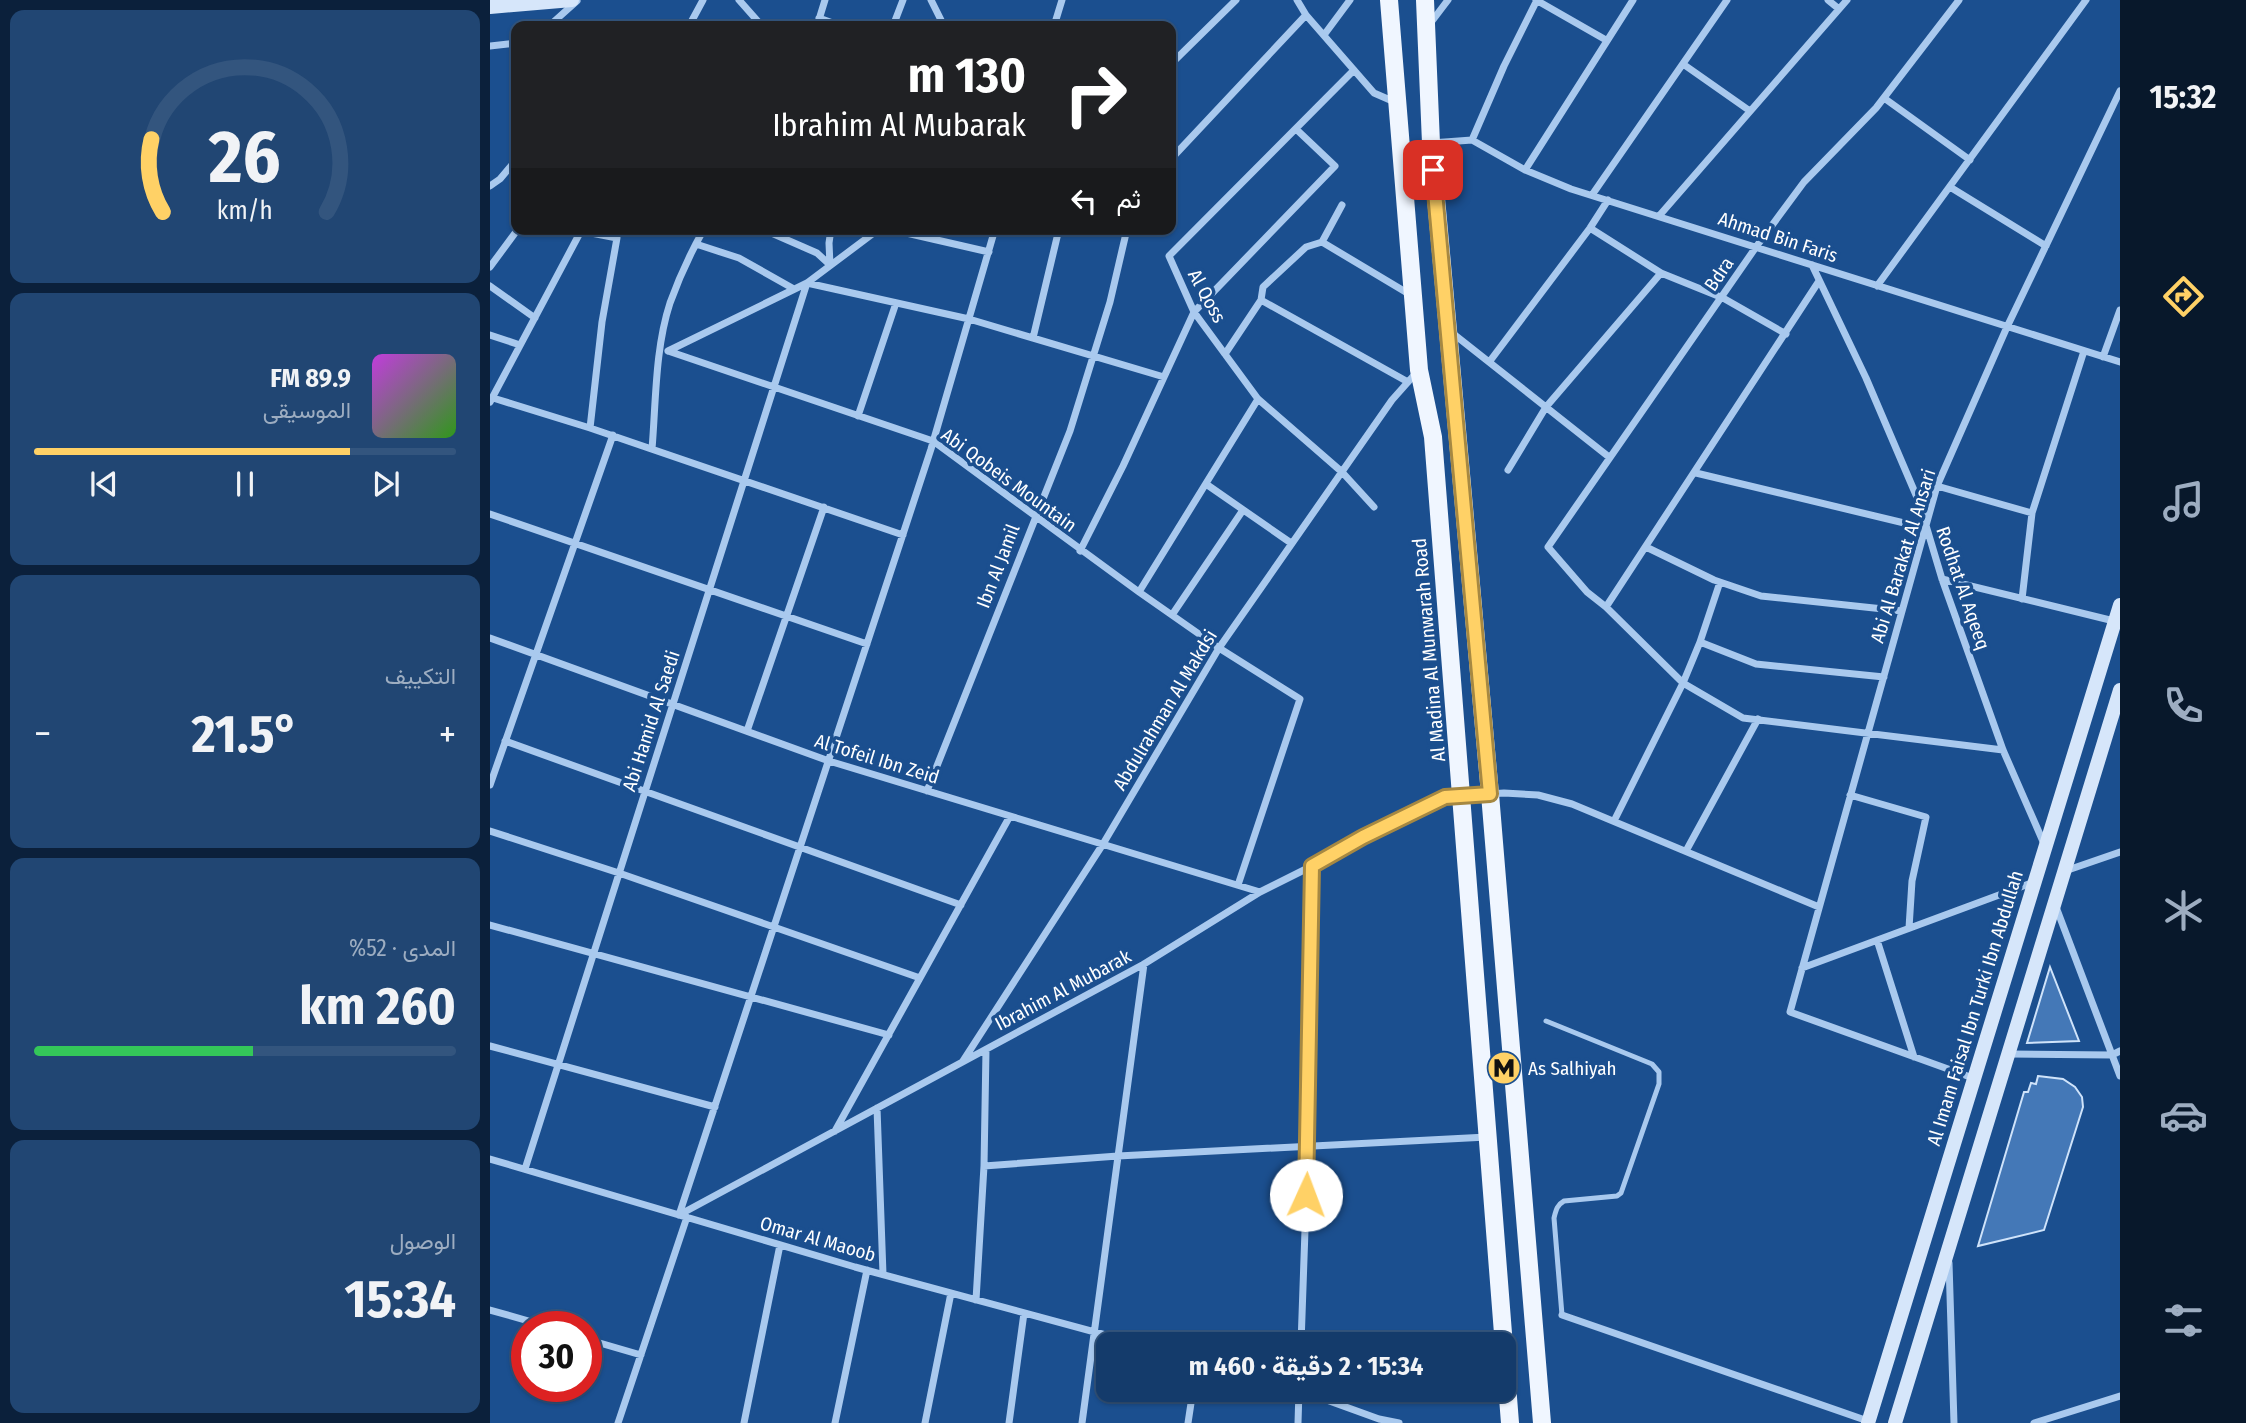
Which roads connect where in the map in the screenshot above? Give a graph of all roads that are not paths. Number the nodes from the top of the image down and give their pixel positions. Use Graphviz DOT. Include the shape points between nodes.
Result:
graph roads {
  1 [pos="572,0"];
  2 [pos="578,0"];
  3 [pos="703,0"];
  4 [pos="739,0"];
  5 [pos="825,0"];
  6 [pos="903,0"];
  7 [pos="931,0"];
  8 [pos="1062,0"];
  9 [pos="1236,0"];
  10 [pos="1297,0"];
  11 [pos="1350,0"];
  12 [pos="1390,0"];
  13 [pos="1425,0"];
  14 [pos="1448,0"];
  15 [pos="1536,0"];
  16 [pos="1633,0"];
  17 [pos="1727,0"];
  18 [pos="1828,0"];
  19 [pos="1847,0"];
  20 [pos="1959,0"];
  21 [pos="2086,0"];
  22 [pos="490,7"];
  23 [pos="1839,9"];
  24 [pos="1306,15"];
  25 [pos="555,21"];
  26 [pos="692,21"];
  27 [pos="758,21"];
  28 [pos="818,21"];
  29 [pos="895,21"];
  30 [pos="942,21"];
  31 [pos="1056,21"];
  32 [pos="1426,28"];
  33 [pos="1324,35"];
  34 [pos="1606,40"];
  35 [pos="511,44"];
  36 [pos="490,46"];
  37 [pos="1176,59"];
  38 [pos="1683,64"];
  39 [pos="1354,70"];
  40 [pos="2120,91"];
  41 [pos="1884,98"];
  42 [pos="1398,104"];
  43 [pos="1750,111"];
  44 [pos="1296,129"];
  45 [pos="1472,140"];
  46 [pos="1431,143"];
  47 [pos="1176,154"];
  48 [pos="1970,160"];
  49 [pos="511,166"];
  50 [pos="1525,170"];
  51 [pos="490,186"];
  52 [pos="1950,187"];
  53 [pos="1592,195"];
  54 [pos="1608,200"];
  55 [pos="1342,205"];
  56 [pos="1659,216"];
  57 [pos="1590,228"];
  58 [pos="514,235"];
  59 [pos="578,235"];
  60 [pos="604,235"];
  61 [pos="701,235"];
  62 [pos="776,235"];
  63 [pos="830,235"];
  64 [pos="871,235"];
  65 [pos="915,235"];
  66 [pos="993,235"];
  67 [pos="1058,235"];
  68 [pos="1126,235"];
  69 [pos="1322,242"];
  70 [pos="696,244"];
  71 [pos="2046,246"];
  72 [pos="1756,247"];
  73 [pos="989,252"];
  74 [pos="830,265"];
  75 [pos="1812,265"];
  76 [pos="490,267"];
  77 [pos="1661,274"];
  78 [pos="1819,281"];
  79 [pos="807,283"];
  80 [pos="490,286"];
  81 [pos="1877,286"];
  82 [pos="794,289"];
  83 [pos="1413,296"];
  84 [pos="1723,298"];
  85 [pos="1261,300"];
  86 [pos="896,303"];
  87 [pos="2120,310"];
  88 [pos="1194,312"];
  89 [pos="535,318"];
  90 [pos="969,319"];
  91 [pos="2007,327"];
  92 [pos="1448,330"];
  93 [pos="1786,334"];
  94 [pos="490,335"];
  95 [pos="1033,338"];
  96 [pos="520,345"];
  97 [pos="2084,351"];
  98 [pos="1225,354"];
  99 [pos="1093,356"];
  100 [pos="2103,357"];
  101 [pos="1490,361"];
  102 [pos="2120,362"];
  103 [pos="1413,376"];
  104 [pos="1164,377"];
  105 [pos="774,388"];
  106 [pos="1258,399"];
  107 [pos="491,400"];
  108 [pos="1546,407"];
  109 [pos="858,416"];
  110 [pos="590,428"];
  111 [pos="613,435"];
  112 [pos="933,442"];
  113 [pos="652,449"];
  114 [pos="1609,457"];
  115 [pos="1508,470"];
  116 [pos="1342,472"];
  117 [pos="1696,473"];
  118 [pos="744,479"];
  119 [pos="1206,484"];
  120 [pos="1937,486"];
  121 [pos="824,507"];
  122 [pos="1374,507"];
  123 [pos="1243,510"];
  124 [pos="2032,513"];
  125 [pos="490,514"];
  126 [pos="1034,517"];
  127 [pos="1925,528"];
  128 [pos="903,534"];
  129 [pos="1291,543"];
  130 [pos="574,544"];
  131 [pos="1646,547"];
  132 [pos="1080,551"];
  133 [pos="1941,579"];
  134 [pos="1720,582"];
  135 [pos="709,590"];
  136 [pos="1139,592"];
  137 [pos="2022,598"];
  138 [pos="2120,605"];
  139 [pos="1606,607"];
  140 [pos="1902,611"];
  141 [pos="1172,615"];
  142 [pos="785,616"];
  143 [pos="2115,621"];
  144 [pos="490,638"];
  145 [pos="1700,642"];
  146 [pos="867,644"];
  147 [pos="1219,648"];
  148 [pos="536,653"];
  149 [pos="1884,677"];
  150 [pos="1683,683"];
  151 [pos="2119,697"];
  152 [pos="673,704"];
  153 [pos="1758,719"];
  154 [pos="747,731"];
  155 [pos="1868,733"];
  156 [pos="505,741"];
  157 [pos="2003,750"];
  158 [pos="829,761"];
  159 [pos="490,785"];
  160 [pos="927,791"];
  161 [pos="645,792"];
  162 [pos="1490,794"];
  163 [pos="1461,795"];
  164 [pos="1850,795"];
  165 [pos="1010,816"];
  166 [pos="1614,821"];
  167 [pos="490,831"];
  168 [pos="1103,844"];
  169 [pos="2045,846"];
  170 [pos="801,847"];
  171 [pos="1686,851"];
  172 [pos="2120,852"];
  173 [pos="1312,866"];
  174 [pos="2064,871"];
  175 [pos="619,873"];
  176 [pos="2034,882"];
  177 [pos="1238,885"];
  178 [pos="1261,892"];
  179 [pos="2055,903"];
  180 [pos="961,905"];
  181 [pos="1819,907"];
  182 [pos="490,925"];
  183 [pos="775,926"];
  184 [pos="1909,928"];
  185 [pos="1877,940"];
  186 [pos="593,953"];
  187 [pos="1144,964"];
  188 [pos="1802,968"];
  189 [pos="920,978"];
  190 [pos="752,997"];
  191 [pos="1546,1021"];
  192 [pos="889,1035"];
  193 [pos="490,1046"];
  194 [pos="986,1050"];
  195 [pos="2116,1053"];
  196 [pos="2009,1054"];
  197 [pos="1914,1057"];
  198 [pos="961,1063"];
  199 [pos="558,1065"];
  200 [pos="2120,1076"];
  201 [pos="1973,1078"];
  202 [pos="715,1107"];
  203 [pos="877,1108"];
  204 [pos="835,1131"];
  205 [pos="1488,1137"];
  206 [pos="1308,1145"];
  207 [pos="1118,1156"];
  208 [pos="490,1159"];
  209 [pos="984,1166"];
  210 [pos="524,1169"];
  211 [pos="683,1216"];
  212 [pos="780,1245"];
  213 [pos="1949,1248"];
  214 [pos="867,1270"];
  215 [pos="883,1274"];
  216 [pos="951,1293"];
  217 [pos="976,1300"];
  218 [pos="490,1310"];
  219 [pos="1024,1313"];
  220 [pos="1562,1315"];
  221 [pos="511,1316"];
  222 [pos="1095,1332"];
  223 [pos="1301,1332"];
  224 [pos="602,1344"];
  225 [pos="641,1355"];
  226 [pos="2120,1396"];
  227 [pos="1191,1402"];
  228 [pos="1299,1402"];
  229 [pos="1330,1402"];
  230 [pos="1379,1421"];
  231 [pos="1868,1422"];
  232 [pos="618,1423"];
  233 [pos="744,1423"];
  234 [pos="835,1423"];
  235 [pos="925,1423"];
  236 [pos="1009,1423"];
  237 [pos="1082,1423"];
  238 [pos="1188,1423"];
  239 [pos="1298,1423"];
  240 [pos="1399,1423"];
  241 [pos="1510,1423"];
  242 [pos="1542,1423"];
  243 [pos="1895,1423"];
  244 [pos="1954,1423"];
  245 [pos="2034,1423"];
  1 -- 22 [label="main road"];
  2 -- 25 [label="street"];
  3 -- 26 [label="street"];
  4 -- 27 [label="street"];
  5 -- 28 [label="street"];
  6 -- 29 [label="street"];
  7 -- 30 [label="street"];
  8 -- 31 [label="street"];
  9 -- 37 [label="street"];
  10 -- 24 [label="street"];
  11 -- 33 [label="street"];
  12 -- 42 [label="main road, Al Madina Al Munwarah Road"];
  13 -- 32 [label="main road"];
  14 -- 32 [label="street"];
  15 -- 34 [label="street"];
  15 -- 45 [label="street"];
  16 -- 34 [label="street"];
  17 -- 38 [label="street"];
  18 -- 23 [label="street"];
  19 -- 23 [label="street"];
  20 -- 41 [label="street, Bdra"];
  21 -- 48 [label="street"];
  23 -- 43 [label="street"];
  24 -- 33 [label="street"];
  24 -- 47 [label="street"];
  32 -- 46 [label="main road"];
  33 -- 39 [label="street"];
  34 -- 50 [label="street"];
  35 -- 36 [label="street"];
  38 -- 43 [label="street"];
  38 -- 53 [label="street"];
  39 -- 42 [label="street" via="1374,93"];
  39 -- 44 [label="street, Al Qoss"];
  40 -- 71 [label="street, Abi Al Barakat Al Ansari"];
  41 -- 48 [label="street"];
  41 -- 72 [label="street, Bdra" via="1804,182"];
  42 -- 83 [label="main road, Al Madina Al Munwarah Road"];
  43 -- 56 [label="street"];
  44 -- 88 [label="street, Al Qoss" via="1169,256"];
  44 -- 88 [label="street" via="1335,166"];
  45 -- 46 [label="street"];
  45 -- 50 [label="street, Ahmad Bin Faris"];
  46 -- 92 [label="main road"];
  48 -- 52 [label="street"];
  49 -- 51 [label="street"];
  50 -- 53 [label="street, Ahmad Bin Faris"];
  52 -- 71 [label="street"];
  52 -- 81 [label="street"];
  53 -- 54 [label="street, Ahmad Bin Faris"];
  54 -- 56 [label="street, Ahmad Bin Faris"];
  54 -- 57 [label="street"];
  55 -- 69 [label="street"];
  56 -- 72 [label="street, Ahmad Bin Faris"];
  57 -- 77 [label="street"];
  57 -- 101 [label="street"];
  58 -- 76 [label="street"];
  59 -- 89 [label="street"];
  60 -- 110 [label="street" via="617,238"];
  61 -- 70 [label="street"];
  62 -- 74 [label="street" via="817,253"];
  63 -- 74 [label="street"];
  64 -- 74 [label="street"];
  65 -- 73 [label="street"];
  66 -- 73 [label="street"];
  67 -- 95 [label="street"];
  68 -- 99 [label="street, Ibn Al Jamil"];
  69 -- 83 [label="street"];
  69 -- 85 [label="street" via="1306,247 1263,287"];
  70 -- 82 [label="street" via="739,258"];
  70 -- 113 [label="street" via="670,305 660,355"];
  71 -- 91 [label="street, Abi Al Barakat Al Ansari"];
  72 -- 75 [label="street, Ahmad Bin Faris"];
  72 -- 84 [label="street, Bdra"];
  73 -- 90 [label="street"];
  74 -- 79 [label="street"];
  75 -- 78 [label="street, Rodhat Al Aqeeq"];
  75 -- 81 [label="street, Ahmad Bin Faris"];
  77 -- 84 [label="street"];
  77 -- 108 [label="street"];
  78 -- 93 [label="street"];
  78 -- 127 [label="street, Rodhat Al Aqeeq" via="1909,477"];
  79 -- 82 [label="street"];
  79 -- 86 [label="street"];
  79 -- 105 [label="street, Abi Hamid Al Saedi"];
  80 -- 89 [label="street"];
  81 -- 91 [label="street, Ahmad Bin Faris"];
  82 -- 105 [label="street, Abi Qobeis Mountain" via="668,351"];
  83 -- 103 [label="main road, Al Madina Al Munwarah Road"];
  84 -- 93 [label="street"];
  84 -- 114 [label="street, Bdra"];
  85 -- 98 [label="street"];
  85 -- 103 [label="street"];
  86 -- 90 [label="street"];
  86 -- 109 [label="street"];
  87 -- 100 [label="street"];
  88 -- 98 [label="street, Al Qoss"];
  88 -- 104 [label="street"];
  89 -- 96 [label="street"];
  90 -- 95 [label="street"];
  90 -- 112 [label="street"];
  91 -- 97 [label="street, Ahmad Bin Faris"];
  91 -- 120 [label="street, Abi Al Barakat Al Ansari"];
  92 -- 101 [label="street"];
  92 -- 162 [label="main road"];
  93 -- 117 [label="street"];
  94 -- 96 [label="street"];
  95 -- 99 [label="street"];
  96 -- 107 [label="street"];
  97 -- 100 [label="street, Ahmad Bin Faris"];
  97 -- 124 [label="street"];
  98 -- 106 [label="street, Al Qoss"];
  99 -- 104 [label="street"];
  99 -- 126 [label="street, Ibn Al Jamil" via="1070,431"];
  100 -- 102 [label="street, Ahmad Bin Faris"];
  101 -- 108 [label="street"];
  103 -- 116 [label="street, Abdulrahman Al Makdsi"];
  103 -- 163 [label="main road, Al Madina Al Munwarah Road" via="1433,437"];
  104 -- 132 [label="street"];
  105 -- 109 [label="street, Abi Qobeis Mountain"];
  105 -- 118 [label="street, Abi Hamid Al Saedi"];
  106 -- 116 [label="street, Al Qoss"];
  106 -- 119 [label="street"];
  107 -- 110 [label="street"];
  108 -- 114 [label="street"];
  108 -- 115 [label="street"];
  109 -- 112 [label="street, Abi Qobeis Mountain"];
  110 -- 111 [label="street"];
  111 -- 113 [label="street"];
  111 -- 130 [label="street"];
  112 -- 126 [label="street, Abi Qobeis Mountain"];
  112 -- 128 [label="street"];
  113 -- 118 [label="street"];
  114 -- 139 [label="street, Bdra" via="1548,547"];
  116 -- 122 [label="street, Al Qoss"];
  116 -- 129 [label="street, Abdulrahman Al Makdsi"];
  117 -- 127 [label="street"];
  117 -- 131 [label="street"];
  118 -- 121 [label="street"];
  118 -- 135 [label="street, Abi Hamid Al Saedi"];
  119 -- 123 [label="street"];
  119 -- 136 [label="street"];
  120 -- 124 [label="street"];
  120 -- 127 [label="street, Abi Al Barakat Al Ansari"];
  121 -- 128 [label="street"];
  121 -- 142 [label="street"];
  123 -- 129 [label="street"];
  123 -- 141 [label="street"];
  124 -- 137 [label="street"];
  125 -- 130 [label="street"];
  126 -- 132 [label="street, Abi Qobeis Mountain"];
  126 -- 160 [label="street, Ibn Al Jamil"];
  127 -- 133 [label="street, Rodhat Al Aqeeq"];
  127 -- 140 [label="street, Abi Al Barakat Al Ansari"];
  128 -- 146 [label="street"];
  129 -- 147 [label="street, Abdulrahman Al Makdsi"];
  130 -- 135 [label="street"];
  130 -- 148 [label="street"];
  131 -- 134 [label="street"];
  131 -- 139 [label="street"];
  132 -- 136 [label="street, Abi Qobeis Mountain"];
  133 -- 137 [label="street"];
  133 -- 157 [label="street, Rodhat Al Aqeeq"];
  134 -- 140 [label="street" via="1761,596"];
  134 -- 145 [label="street"];
  135 -- 142 [label="street"];
  135 -- 152 [label="street, Abi Hamid Al Saedi"];
  136 -- 141 [label="street, Abi Qobeis Mountain"];
  137 -- 143 [label="street"];
  138 -- 143 [label="main road, Al Imam Faisal Ibn Turki Ibn Abdullah"];
  139 -- 150 [label="street"];
  140 -- 149 [label="street, Abi Al Barakat Al Ansari"];
  141 -- 147 [label="street, Abi Qobeis Mountain"];
  142 -- 146 [label="street"];
  142 -- 154 [label="street"];
  143 -- 169 [label="main road, Al Imam Faisal Ibn Turki Ibn Abdullah"];
  144 -- 148 [label="street, Al Tofeil Ibn Zeid"];
  145 -- 149 [label="street" via="1756,664"];
  145 -- 150 [label="street"];
  146 -- 158 [label="street"];
  147 -- 168 [label="street, Abdulrahman Al Makdsi"];
  147 -- 177 [label="street, Abi Qobeis Mountain" via="1300,699"];
  148 -- 152 [label="street, Al Tofeil Ibn Zeid"];
  148 -- 156 [label="street"];
  149 -- 155 [label="street, Abi Al Barakat Al Ansari"];
  150 -- 153 [label="street" via="1742,718"];
  150 -- 166 [label="street"];
  151 -- 174 [label="main road"];
  152 -- 154 [label="street, Al Tofeil Ibn Zeid"];
  152 -- 161 [label="street, Abi Hamid Al Saedi"];
  153 -- 155 [label="street"];
  153 -- 171 [label="street"];
  154 -- 158 [label="street, Al Tofeil Ibn Zeid"];
  155 -- 157 [label="street"];
  155 -- 164 [label="street, Abi Al Barakat Al Ansari"];
  156 -- 159 [label="street"];
  156 -- 161 [label="street"];
  157 -- 169 [label="street, Rodhat Al Aqeeq"];
  158 -- 160 [label="street, Al Tofeil Ibn Zeid"];
  158 -- 170 [label="street"];
  160 -- 165 [label="street, Al Tofeil Ibn Zeid"];
  161 -- 170 [label="street"];
  161 -- 175 [label="street, Abi Hamid Al Saedi"];
  162 -- 163 [label="street, Ibrahim Al Mubarak"];
  162 -- 166 [label="street, Ibrahim Al Mubarak" via="1538,795"];
  162 -- 242 [label="main road"];
  163 -- 173 [label="street, Ibrahim Al Mubarak" via="1445,797"];
  163 -- 205 [label="main road, Al Madina Al Munwarah Road"];
  164 -- 181 [label="street, Abi Al Barakat Al Ansari"];
  164 -- 184 [label="street" via="1926,817 1912,881"];
  165 -- 168 [label="street, Al Tofeil Ibn Zeid"];
  165 -- 180 [label="street"];
  166 -- 171 [label="street, Ibrahim Al Mubarak"];
  167 -- 175 [label="street"];
  168 -- 177 [label="street, Al Tofeil Ibn Zeid"];
  168 -- 198 [label="street, Abdulrahman Al Makdsi"];
  169 -- 176 [label="main road, Al Imam Faisal Ibn Turki Ibn Abdullah"];
  170 -- 180 [label="street"];
  170 -- 183 [label="street"];
  171 -- 181 [label="street, Ibrahim Al Mubarak"];
  172 -- 174 [label="street"];
  173 -- 178 [label="street, Ibrahim Al Mubarak"];
  173 -- 206 [label="street"];
  174 -- 179 [label="main road"];
  175 -- 183 [label="street"];
  175 -- 186 [label="street, Abi Hamid Al Saedi"];
  176 -- 184 [label="street"];
  176 -- 201 [label="main road, Al Imam Faisal Ibn Turki Ibn Abdullah"];
  177 -- 178 [label="street, Al Tofeil Ibn Zeid"];
  178 -- 187 [label="street, Ibrahim Al Mubarak"];
  179 -- 195 [label="street"];
  179 -- 196 [label="main road"];
  180 -- 189 [label="street"];
  181 -- 188 [label="street, Abi Al Barakat Al Ansari"];
  182 -- 186 [label="street"];
  183 -- 189 [label="street"];
  183 -- 190 [label="street"];
  184 -- 185 [label="street"];
  185 -- 188 [label="street"];
  185 -- 197 [label="street"];
  186 -- 190 [label="street"];
  186 -- 199 [label="street, Abi Hamid Al Saedi"];
  187 -- 194 [label="street, Ibrahim Al Mubarak"];
  187 -- 207 [label="street"];
  188 -- 197 [label="street, Abi Al Barakat Al Ansari" via="1790,1012"];
  189 -- 192 [label="street"];
  190 -- 192 [label="street"];
  190 -- 202 [label="street"];
  191 -- 220 [label="lane" via="1652,1063 1659,1072 1622,1193 1563,1201 1556,1210"];
  192 -- 204 [label="street"];
  193 -- 199 [label="street"];
  194 -- 198 [label="street, Ibrahim Al Mubarak"];
  194 -- 209 [label="street"];
  195 -- 196 [label="street"];
  195 -- 200 [label="street"];
  196 -- 213 [label="main road"];
  197 -- 201 [label="street"];
  198 -- 203 [label="street, Ibrahim Al Mubarak"];
  199 -- 202 [label="street"];
  199 -- 210 [label="street, Abi Hamid Al Saedi"];
  201 -- 231 [label="main road, Al Imam Faisal Ibn Turki Ibn Abdullah"];
  202 -- 211 [label="street"];
  203 -- 204 [label="street, Ibrahim Al Mubarak"];
  203 -- 215 [label="street"];
  204 -- 211 [label="street, Ibrahim Al Mubarak"];
  205 -- 206 [label="street"];
  205 -- 241 [label="main road, Al Madina Al Munwarah Road"];
  206 -- 207 [label="street"];
  206 -- 223 [label="street"];
  207 -- 209 [label="street"];
  207 -- 222 [label="street"];
  208 -- 210 [label="street, Omar Al Maoob"];
  209 -- 217 [label="street"];
  210 -- 211 [label="street, Omar Al Maoob"];
  211 -- 212 [label="street, Omar Al Maoob"];
  211 -- 225 [label="street"];
  212 -- 214 [label="street, Omar Al Maoob"];
  212 -- 233 [label="street"];
  213 -- 243 [label="main road"];
  213 -- 244 [label="street"];
  214 -- 215 [label="street, Omar Al Maoob"];
  214 -- 234 [label="street"];
  215 -- 216 [label="street, Omar Al Maoob"];
  216 -- 217 [label="street, Omar Al Maoob"];
  216 -- 235 [label="street"];
  217 -- 219 [label="street, Omar Al Maoob"];
  218 -- 221 [label="street"];
  219 -- 222 [label="street, Omar Al Maoob"];
  219 -- 236 [label="street"];
  220 -- 231 [label="street"];
  222 -- 237 [label="street"];
  224 -- 225 [label="street"];
  225 -- 232 [label="street"];
  226 -- 245 [label="street"];
  227 -- 238 [label="street"];
  228 -- 239 [label="street"];
  229 -- 230 [label="street"];
  230 -- 240 [label="street"];
}
